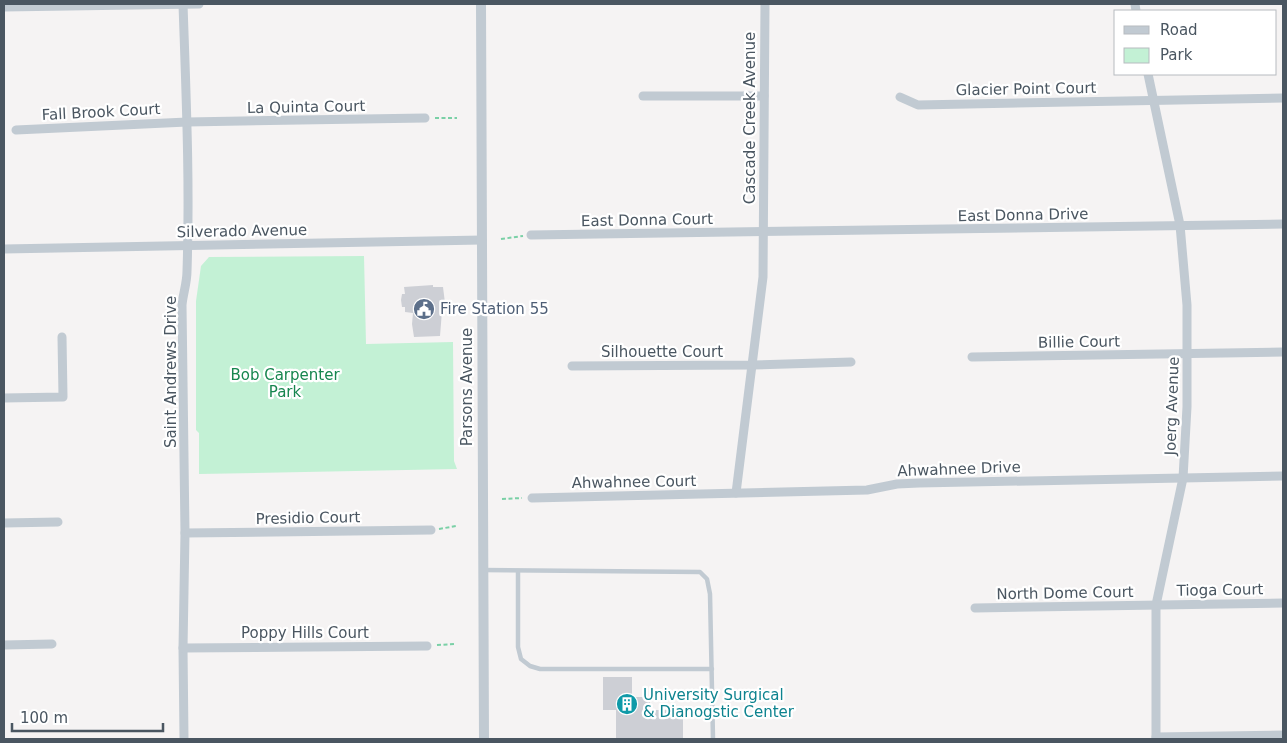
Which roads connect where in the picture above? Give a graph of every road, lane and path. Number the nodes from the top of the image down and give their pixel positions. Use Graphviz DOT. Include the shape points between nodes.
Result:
graph roads {
  1 [pos="183,4"];
  2 [pos="199,4"];
  3 [pos="481,4"];
  4 [pos="764,4"];
  5 [pos="4,7"];
  6 [pos="1148,75"];
  7 [pos="642,96"];
  8 [pos="764,96"];
  9 [pos="900,97"];
  10 [pos="1283,98"];
  11 [pos="1154,100"];
  12 [pos="425,118"];
  13 [pos="457,118"];
  14 [pos="187,122"];
  15 [pos="16,130"];
  16 [pos="1283,224"];
  17 [pos="1180,226"];
  18 [pos="763,232"];
  19 [pos="531,235"];
  20 [pos="501,239"];
  21 [pos="482,240"];
  22 [pos="188,246"];
  23 [pos="4,249"];
  24 [pos="62,337"];
  25 [pos="1283,352"];
  26 [pos="1187,354"];
  27 [pos="972,357"];
  28 [pos="851,362"];
  29 [pos="752,365"];
  30 [pos="572,366"];
  31 [pos="4,398"];
  32 [pos="1283,476"];
  33 [pos="1182,478"];
  34 [pos="736,493"];
  35 [pos="532,498"];
  36 [pos="502,499"];
  37 [pos="58,522"];
  38 [pos="4,523"];
  39 [pos="456,526"];
  40 [pos="431,530"];
  41 [pos="185,533"];
  42 [pos="482,570"];
  43 [pos="518,571"];
  44 [pos="1283,603"];
  45 [pos="1156,605"];
  46 [pos="975,608"];
  47 [pos="52,644"];
  48 [pos="456,644"];
  49 [pos="4,645"];
  50 [pos="427,646"];
  51 [pos="183,648"];
  52 [pos="712,669"];
  53 [pos="1283,735"];
  54 [pos="1156,738"];
  55 [pos="184,739"];
  56 [pos="484,739"];
  57 [pos="713,739"];
  1 -- 2 [label="street"];
  1 -- 5 [label="street"];
  1 -- 14 [label="street, Saint Andrews Drive"];
  3 -- 21 [label="street, Parsons Avenue"];
  4 -- 8 [label="street, Cascade Creek Avenue"];
  6 -- 11 [label="street, Joerg Avenue"];
  7 -- 8 [label="street"];
  8 -- 18 [label="street, Cascade Creek Avenue"];
  9 -- 11 [label="street, Glacier Point Court" via="918,105"];
  10 -- 11 [label="street, Glacier Point Court"];
  11 -- 17 [label="street, Joerg Avenue"];
  12 -- 13 [label="path"];
  12 -- 14 [label="street, La Quinta Court"];
  14 -- 15 [label="street, Fall Brook Court"];
  14 -- 22 [label="street, Saint Andrews Drive"];
  16 -- 17 [label="street, East Donna Drive"];
  17 -- 18 [label="street, East Donna Drive"];
  17 -- 26 [label="street, Joerg Avenue" via="1187,306"];
  18 -- 19 [label="street, East Donna Court"];
  18 -- 29 [label="street, Cascade Creek Avenue" via="762,289"];
  19 -- 20 [label="path"];
  21 -- 22 [label="street, Silverado Avenue"];
  21 -- 42 [label="street, Parsons Avenue"];
  22 -- 23 [label="street, Silverado Avenue"];
  22 -- 41 [label="street, Saint Andrews Drive" via="182,305"];
  24 -- 31 [label="street" via="64,397"];
  25 -- 26 [label="street, Billie Court"];
  26 -- 27 [label="street, Billie Court"];
  26 -- 33 [label="street, Joerg Avenue"];
  28 -- 29 [label="street, Silhouette Court"];
  29 -- 30 [label="street, Silhouette Court"];
  29 -- 34 [label="street, Cascade Creek Avenue"];
  32 -- 33 [label="street, Ahwahnee Drive"];
  33 -- 34 [label="street, Ahwahnee Drive" via="919,483 867,490"];
  33 -- 45 [label="street, Joerg Avenue"];
  34 -- 35 [label="street, Ahwahnee Court"];
  35 -- 36 [label="path"];
  37 -- 38 [label="street"];
  39 -- 40 [label="path"];
  40 -- 41 [label="street, Presidio Court"];
  41 -- 51 [label="street, Saint Andrews Drive"];
  42 -- 43 [label="lane"];
  42 -- 56 [label="street, Parsons Avenue"];
  43 -- 52 [label="lane" via="518,647 521,659 530,666 578,670"];
  43 -- 52 [label="lane" via="700,572 707,579 710,594"];
  44 -- 45 [label="street, Tioga Court"];
  45 -- 46 [label="street, North Dome Court"];
  45 -- 54 [label="street, Joerg Avenue"];
  47 -- 49 [label="street"];
  48 -- 50 [label="path"];
  50 -- 51 [label="street, Poppy Hills Court"];
  51 -- 55 [label="street, Saint Andrews Drive"];
  52 -- 57 [label="lane"];
  53 -- 54 [label="street"];
}
